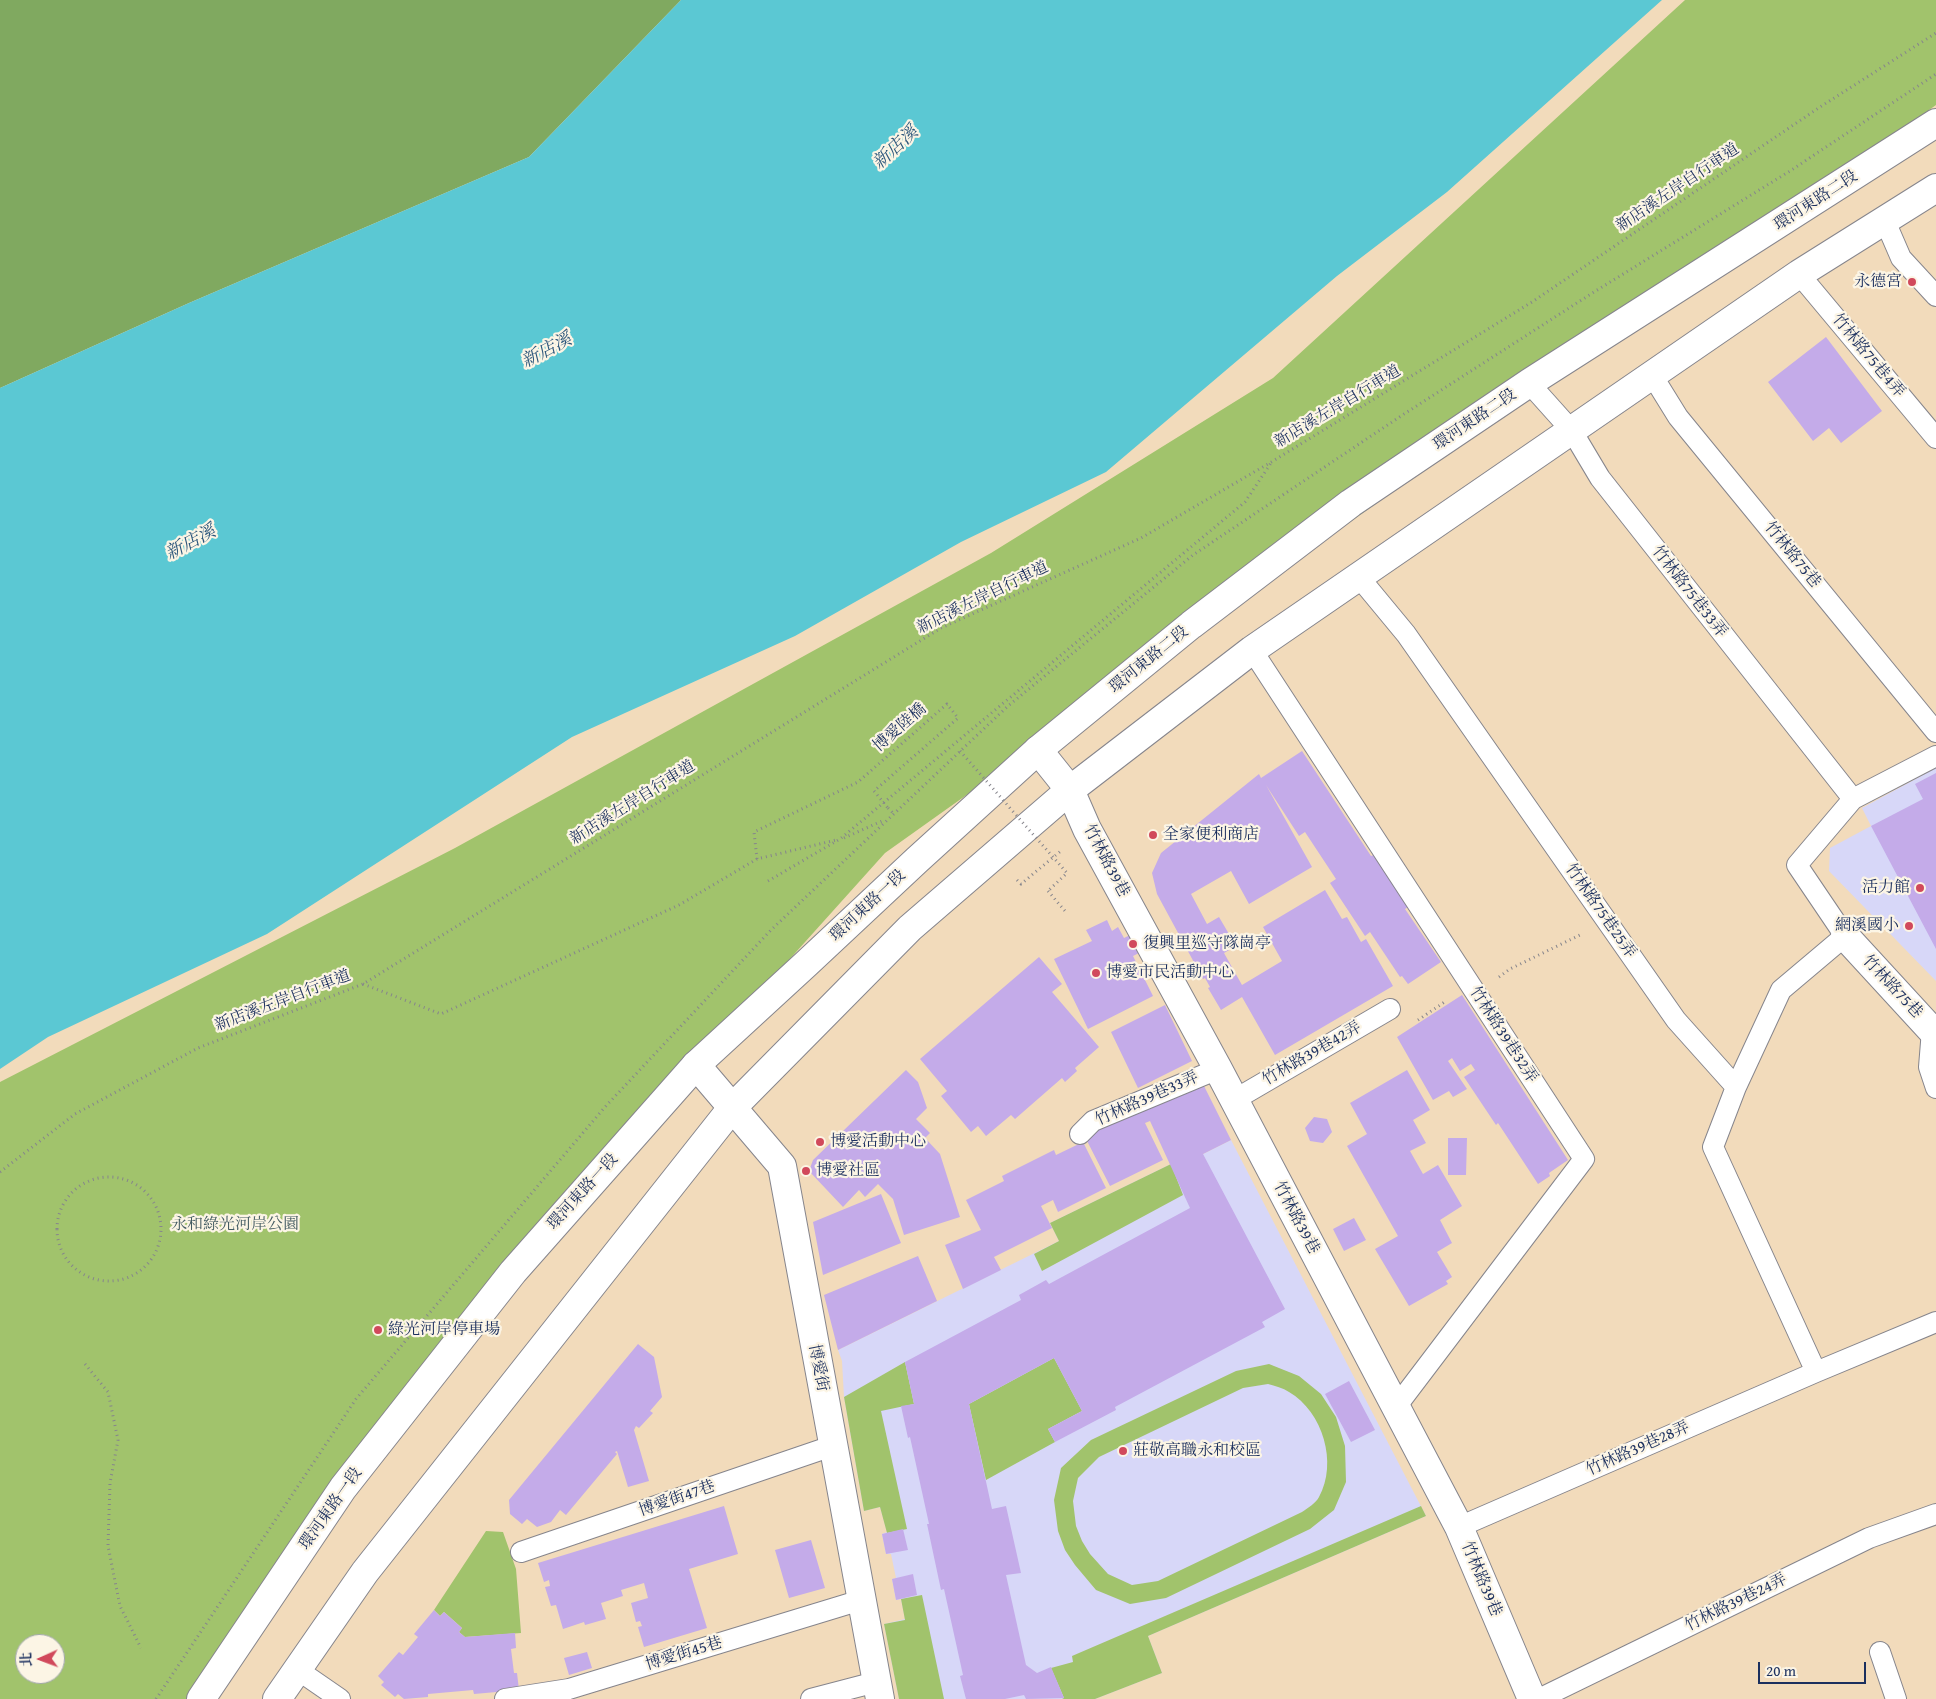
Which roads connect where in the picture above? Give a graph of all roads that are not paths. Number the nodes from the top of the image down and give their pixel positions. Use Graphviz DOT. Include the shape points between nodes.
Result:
graph roads {
  1 [pos="1936,123"];
  2 [pos="1936,188"];
  3 [pos="1885,222"];
  4 [pos="1799,274"];
  5 [pos="1936,296"];
  6 [pos="1652,375"];
  7 [pos="1529,383"];
  8 [pos="1572,431"];
  9 [pos="1936,438"];
  10 [pos="1358,576"];
  11 [pos="1252,650"];
  12 [pos="1936,732"];
  13 [pos="1038,750"];
  14 [pos="1936,756"];
  15 [pos="1070,790"];
  16 [pos="1852,799"];
  17 [pos="1845,936"];
  18 [pos="1390,1009"];
  19 [pos="1934,1032"];
  20 [pos="696,1065"];
  21 [pos="1218,1069"];
  22 [pos="1736,1087"];
  23 [pos="1936,1088"];
  24 [pos="1234,1100"];
  25 [pos="732,1108"];
  26 [pos="1080,1134"];
  27 [pos="1936,1322"];
  28 [pos="1816,1372"];
  29 [pos="1396,1407"];
  30 [pos="832,1446"];
  31 [pos="1936,1514"];
  32 [pos="1459,1527"];
  33 [pos="521,1552"];
  34 [pos="861,1600"];
  35 [pos="1880,1652"];
  36 [pos="298,1670"];
  37 [pos="878,1690"];
  38 [pos="201,1699"];
  39 [pos="278,1699"];
  40 [pos="340,1699"];
  41 [pos="505,1699"];
  42 [pos="811,1699"];
  43 [pos="1532,1699"];
  44 [pos="1540,1699"];
  45 [pos="1896,1699"];
  1 -- 7 [label="street, 環河東路二段"];
  2 -- 3 [label="street"];
  3 -- 4 [label="street"];
  3 -- 5 [label="lane" via="1901,258"];
  4 -- 6 [label="street"];
  4 -- 9 [label="lane, 竹林路75巷4弄"];
  6 -- 8 [label="street"];
  6 -- 12 [label="lane, 竹林路75巷" via="1678,417"];
  7 -- 8 [label="lane, 竹林路75巷33弄"];
  7 -- 13 [label="street, 環河東路二段" via="1351,503 1191,625"];
  8 -- 10 [label="street"];
  8 -- 16 [label="lane, 竹林路75巷33弄" via="1600,478"];
  10 -- 11 [label="street"];
  10 -- 22 [label="lane, 竹林路75巷25弄" via="1406,634 1676,1020"];
  11 -- 15 [label="street"];
  11 -- 29 [label="lane, 竹林路39巷32弄" via="1584,1159"];
  13 -- 15 [label="street, 竹林路39巷"];
  13 -- 20 [label="street, 環河東路一段"];
  14 -- 16 [label="lane, 竹林路75巷"];
  15 -- 21 [label="street, 竹林路39巷"];
  15 -- 25 [label="street" via="910,928"];
  16 -- 17 [label="lane, 竹林路75巷" via="1797,865"];
  17 -- 19 [label="street, 竹林路75巷"];
  17 -- 22 [label="lane" via="1781,990"];
  18 -- 24 [label="lane, 竹林路39巷42弄"];
  19 -- 23 [label="lane" via="1929,1067"];
  20 -- 25 [label="street, 博愛街"];
  20 -- 38 [label="street, 環河東路一段" via="513,1272 343,1488"];
  21 -- 24 [label="street, 竹林路39巷"];
  21 -- 26 [label="lane, 竹林路39巷33弄" via="1093,1121"];
  22 -- 28 [label="lane" via="1713,1147"];
  24 -- 29 [label="street, 竹林路39巷"];
  25 -- 30 [label="street, 博愛街" via="782,1166"];
  25 -- 36 [label="street" via="365,1572"];
  27 -- 28 [label="lane, 竹林路39巷28弄"];
  28 -- 32 [label="lane, 竹林路39巷28弄"];
  29 -- 32 [label="street, 竹林路39巷"];
  30 -- 33 [label="lane, 博愛街47巷"];
  30 -- 34 [label="street, 博愛街"];
  31 -- 44 [label="lane, 竹林路39巷24弄" via="1869,1538"];
  32 -- 43 [label="street, 竹林路39巷"];
  34 -- 37 [label="street, 博愛街"];
  34 -- 41 [label="lane, 博愛街45巷" via="569,1689"];
  35 -- 45 [label="lane"];
  36 -- 39 [label="street"];
  36 -- 40 [label="lane"];
  37 -- 42 [label="lane"];
}
